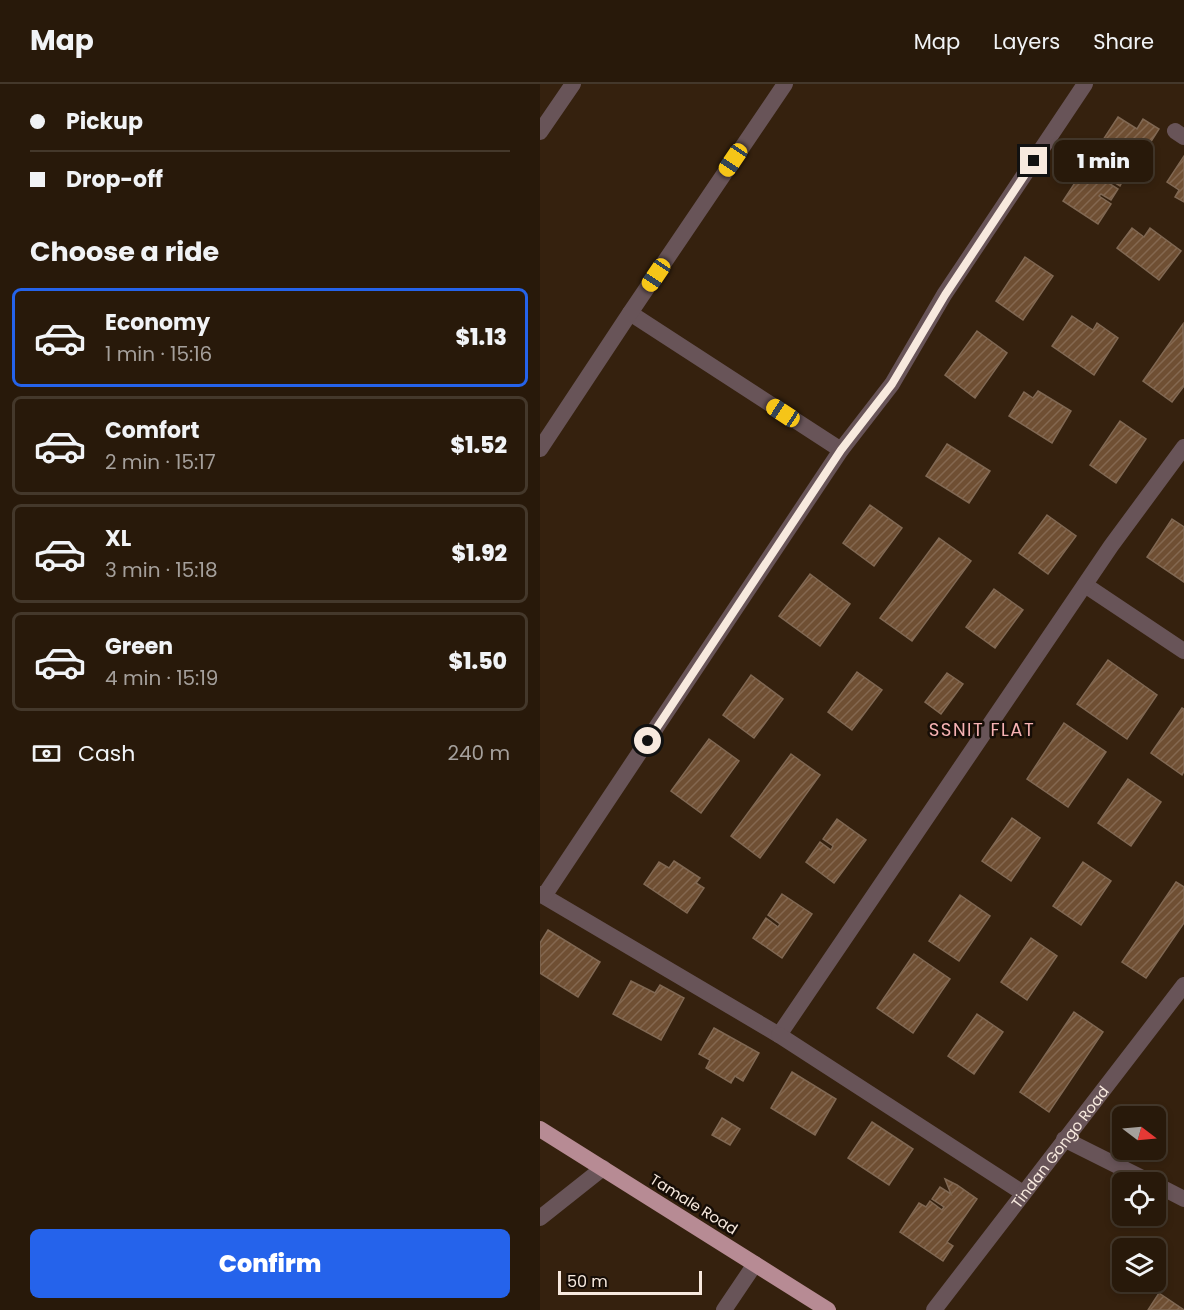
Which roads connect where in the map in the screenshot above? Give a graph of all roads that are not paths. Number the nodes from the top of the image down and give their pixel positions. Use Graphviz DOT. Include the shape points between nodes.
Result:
graph roads {
  1 [pos="573,84"];
  2 [pos="784,84"];
  3 [pos="1085,84"];
  4 [pos="540,132"];
  5 [pos="630,313"];
  6 [pos="1184,447"];
  7 [pos="540,449"];
  8 [pos="841,450"];
  9 [pos="1085,585"];
  10 [pos="1184,651"];
  11 [pos="542,895"];
  12 [pos="1184,985"];
  13 [pos="779,1035"];
  14 [pos="540,1129"];
  15 [pos="1064,1139"];
  16 [pos="603,1168"];
  17 [pos="1130,1172"];
  18 [pos="1166,1190"];
  19 [pos="1023,1193"];
  20 [pos="1184,1199"];
  21 [pos="540,1218"];
  22 [pos="755,1264"];
  23 [pos="724,1310"];
  24 [pos="828,1310"];
  25 [pos="934,1310"];
  1 -- 4 [label="street"];
  2 -- 5 [label="street"];
  3 -- 8 [label="street" via="945,295 892,384"];
  5 -- 7 [label="street"];
  5 -- 8 [label="street"];
  6 -- 9 [label="street"];
  8 -- 11 [label="street"];
  9 -- 10 [label="street"];
  9 -- 13 [label="street"];
  11 -- 13 [label="street"];
  12 -- 15 [label="street, Tindan Gongo Road"];
  13 -- 19 [label="street"];
  14 -- 16 [label="highway, Tamale Road"];
  15 -- 17 [label="street"];
  15 -- 19 [label="street, Tindan Gongo Road"];
  16 -- 21 [label="street"];
  16 -- 22 [label="highway, Tamale Road"];
  18 -- 20 [label="street"];
  19 -- 25 [label="street, Tindan Gongo Road"];
  22 -- 23 [label="street"];
  22 -- 24 [label="highway, Tamale Road"];
}
